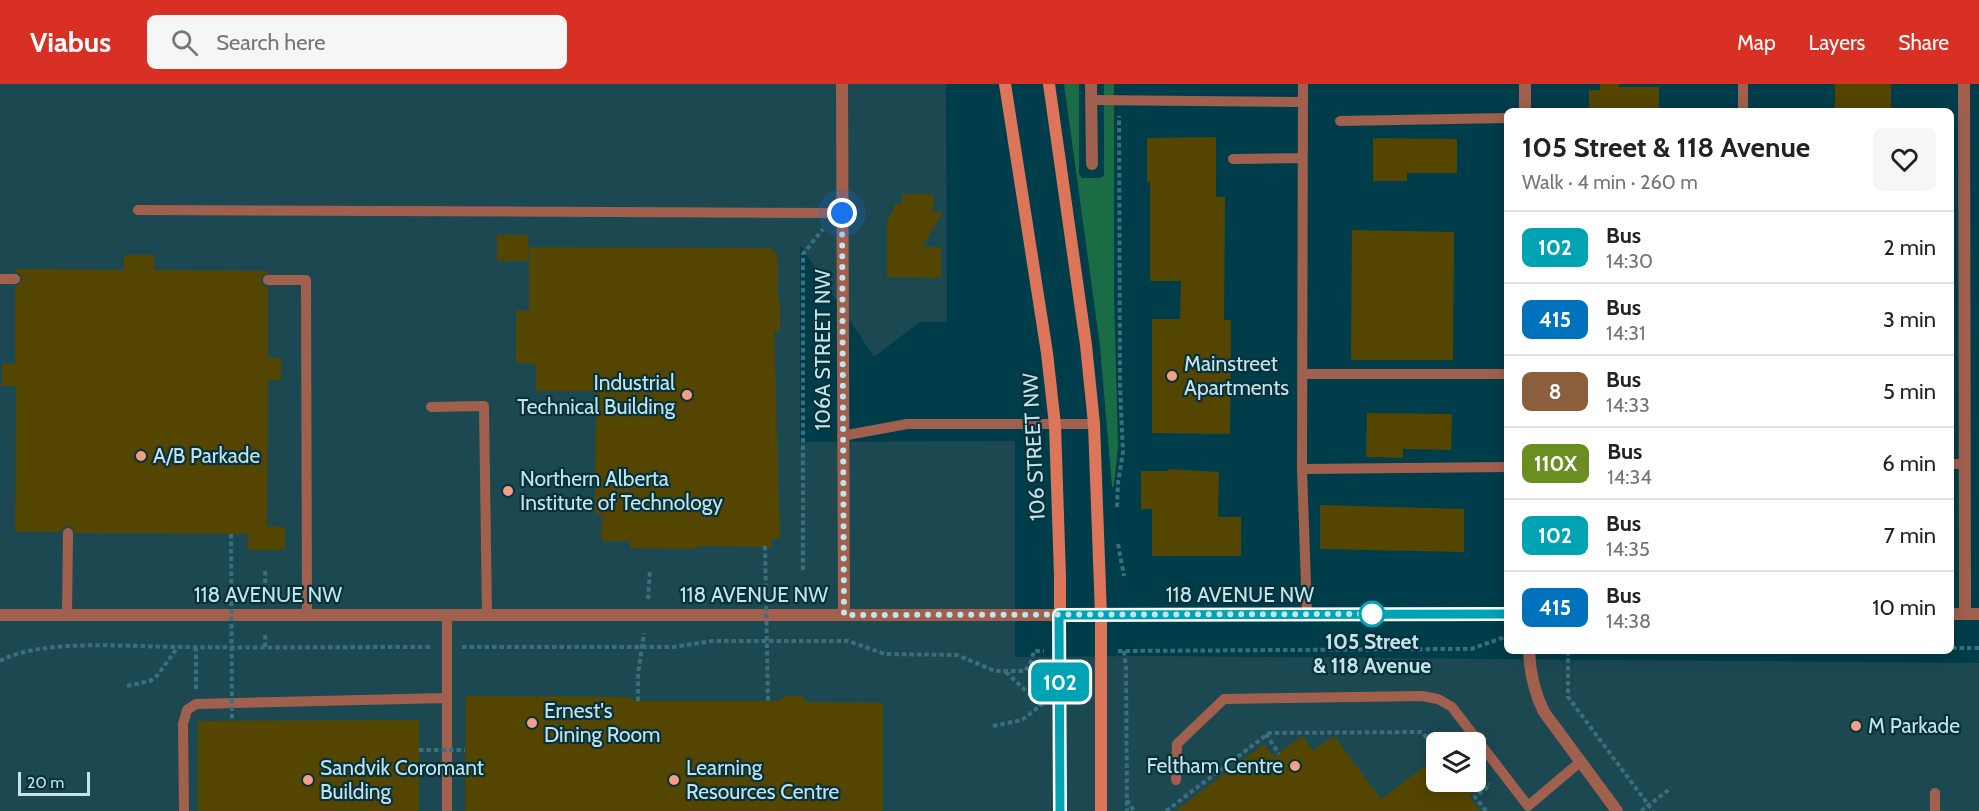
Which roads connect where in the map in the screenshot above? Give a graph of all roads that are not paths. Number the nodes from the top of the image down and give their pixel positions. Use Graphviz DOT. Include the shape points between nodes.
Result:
graph roads {
  1 [pos="843,84"];
  2 [pos="1005,84"];
  3 [pos="1049,84"];
  4 [pos="1091,84"];
  5 [pos="1303,84"];
  6 [pos="1525,84"];
  7 [pos="1743,84"];
  8 [pos="1964,84"];
  9 [pos="1091,100"];
  10 [pos="1303,102"];
  11 [pos="1525,108"];
  12 [pos="1743,108"];
  13 [pos="1504,118"];
  14 [pos="1340,121"];
  15 [pos="1302,158"];
  16 [pos="1233,159"];
  17 [pos="1092,164"];
  18 [pos="138,210"];
  19 [pos="839,213"];
  20 [pos="0,279"];
  21 [pos="15,279"];
  22 [pos="268,280"];
  23 [pos="1302,374"];
  24 [pos="1504,374"];
  25 [pos="431,407"];
  26 [pos="1094,424"];
  27 [pos="1054,425"];
  28 [pos="842,436"];
  29 [pos="1954,464"];
  30 [pos="1965,464"];
  31 [pos="1504,467"];
  32 [pos="1302,469"];
  33 [pos="68,532"];
  34 [pos="67,614"];
  35 [pos="307,614"];
  36 [pos="1307,614"];
  37 [pos="1504,614"];
  38 [pos="1954,614"];
  39 [pos="1965,614"];
  40 [pos="1979,614"];
  41 [pos="0,615"];
  42 [pos="447,615"];
  43 [pos="487,615"];
  44 [pos="844,615"];
  45 [pos="1059,615"];
  46 [pos="1101,615"];
  47 [pos="1529,654"];
  48 [pos="447,698"];
  49 [pos="1580,762"];
  50 [pos="1176,780"];
  51 [pos="1935,793"];
  52 [pos="184,811"];
  53 [pos="447,811"];
  54 [pos="1060,811"];
  55 [pos="1101,811"];
  56 [pos="1617,811"];
  57 [pos="1935,811"];
  1 -- 19 [label="street, 106A STREET NW"];
  2 -- 27 [label="main road, 106 STREET NW" via="1047,353"];
  3 -- 26 [label="main road"];
  4 -- 9 [label="street"];
  5 -- 10 [label="lane"];
  6 -- 11 [label="street"];
  7 -- 12 [label="lane"];
  8 -- 30 [label="street"];
  9 -- 10 [label="lane"];
  9 -- 17 [label="street"];
  10 -- 15 [label="lane"];
  13 -- 14 [label="lane"];
  15 -- 16 [label="lane"];
  15 -- 23 [label="lane"];
  18 -- 19 [label="lane"];
  19 -- 28 [label="street, 106A STREET NW"];
  20 -- 21 [label="lane"];
  22 -- 35 [label="lane" via="306,280"];
  23 -- 24 [label="lane"];
  23 -- 32 [label="lane"];
  25 -- 43 [label="lane" via="484,406"];
  26 -- 27 [label="lane"];
  26 -- 46 [label="main road"];
  27 -- 28 [label="lane" via="907,424"];
  27 -- 45 [label="main road, 106 STREET NW"];
  28 -- 44 [label="street, 106A STREET NW"];
  29 -- 30 [label="lane"];
  30 -- 39 [label="street"];
  31 -- 32 [label="lane"];
  32 -- 36 [label="lane"];
  33 -- 34 [label="lane"];
  34 -- 35 [label="street, 118 AVENUE NW"];
  34 -- 41 [label="street, 118 AVENUE NW"];
  35 -- 42 [label="street, 118 AVENUE NW"];
  36 -- 37 [label="street, 118 AVENUE NW"];
  36 -- 46 [label="street, 118 AVENUE NW"];
  38 -- 39 [label="street"];
  39 -- 40 [label="street"];
  42 -- 43 [label="street, 118 AVENUE NW"];
  42 -- 48 [label="lane"];
  43 -- 44 [label="street, 118 AVENUE NW"];
  44 -- 45 [label="street, 118 AVENUE NW"];
  45 -- 46 [label="street, 118 AVENUE NW"];
  45 -- 54 [label="main road, 106 STREET NW"];
  46 -- 55 [label="main road"];
  47 -- 49 [label="street" via="1539,703"];
  48 -- 52 [label="lane" via="196,705 187,710 183,724"];
  48 -- 53 [label="lane"];
  49 -- 50 [label="lane" via="1528,806 1452,707 1438,699 1224,699 1177,744"];
  49 -- 56 [label="street"];
  51 -- 57 [label="lane"];
}
